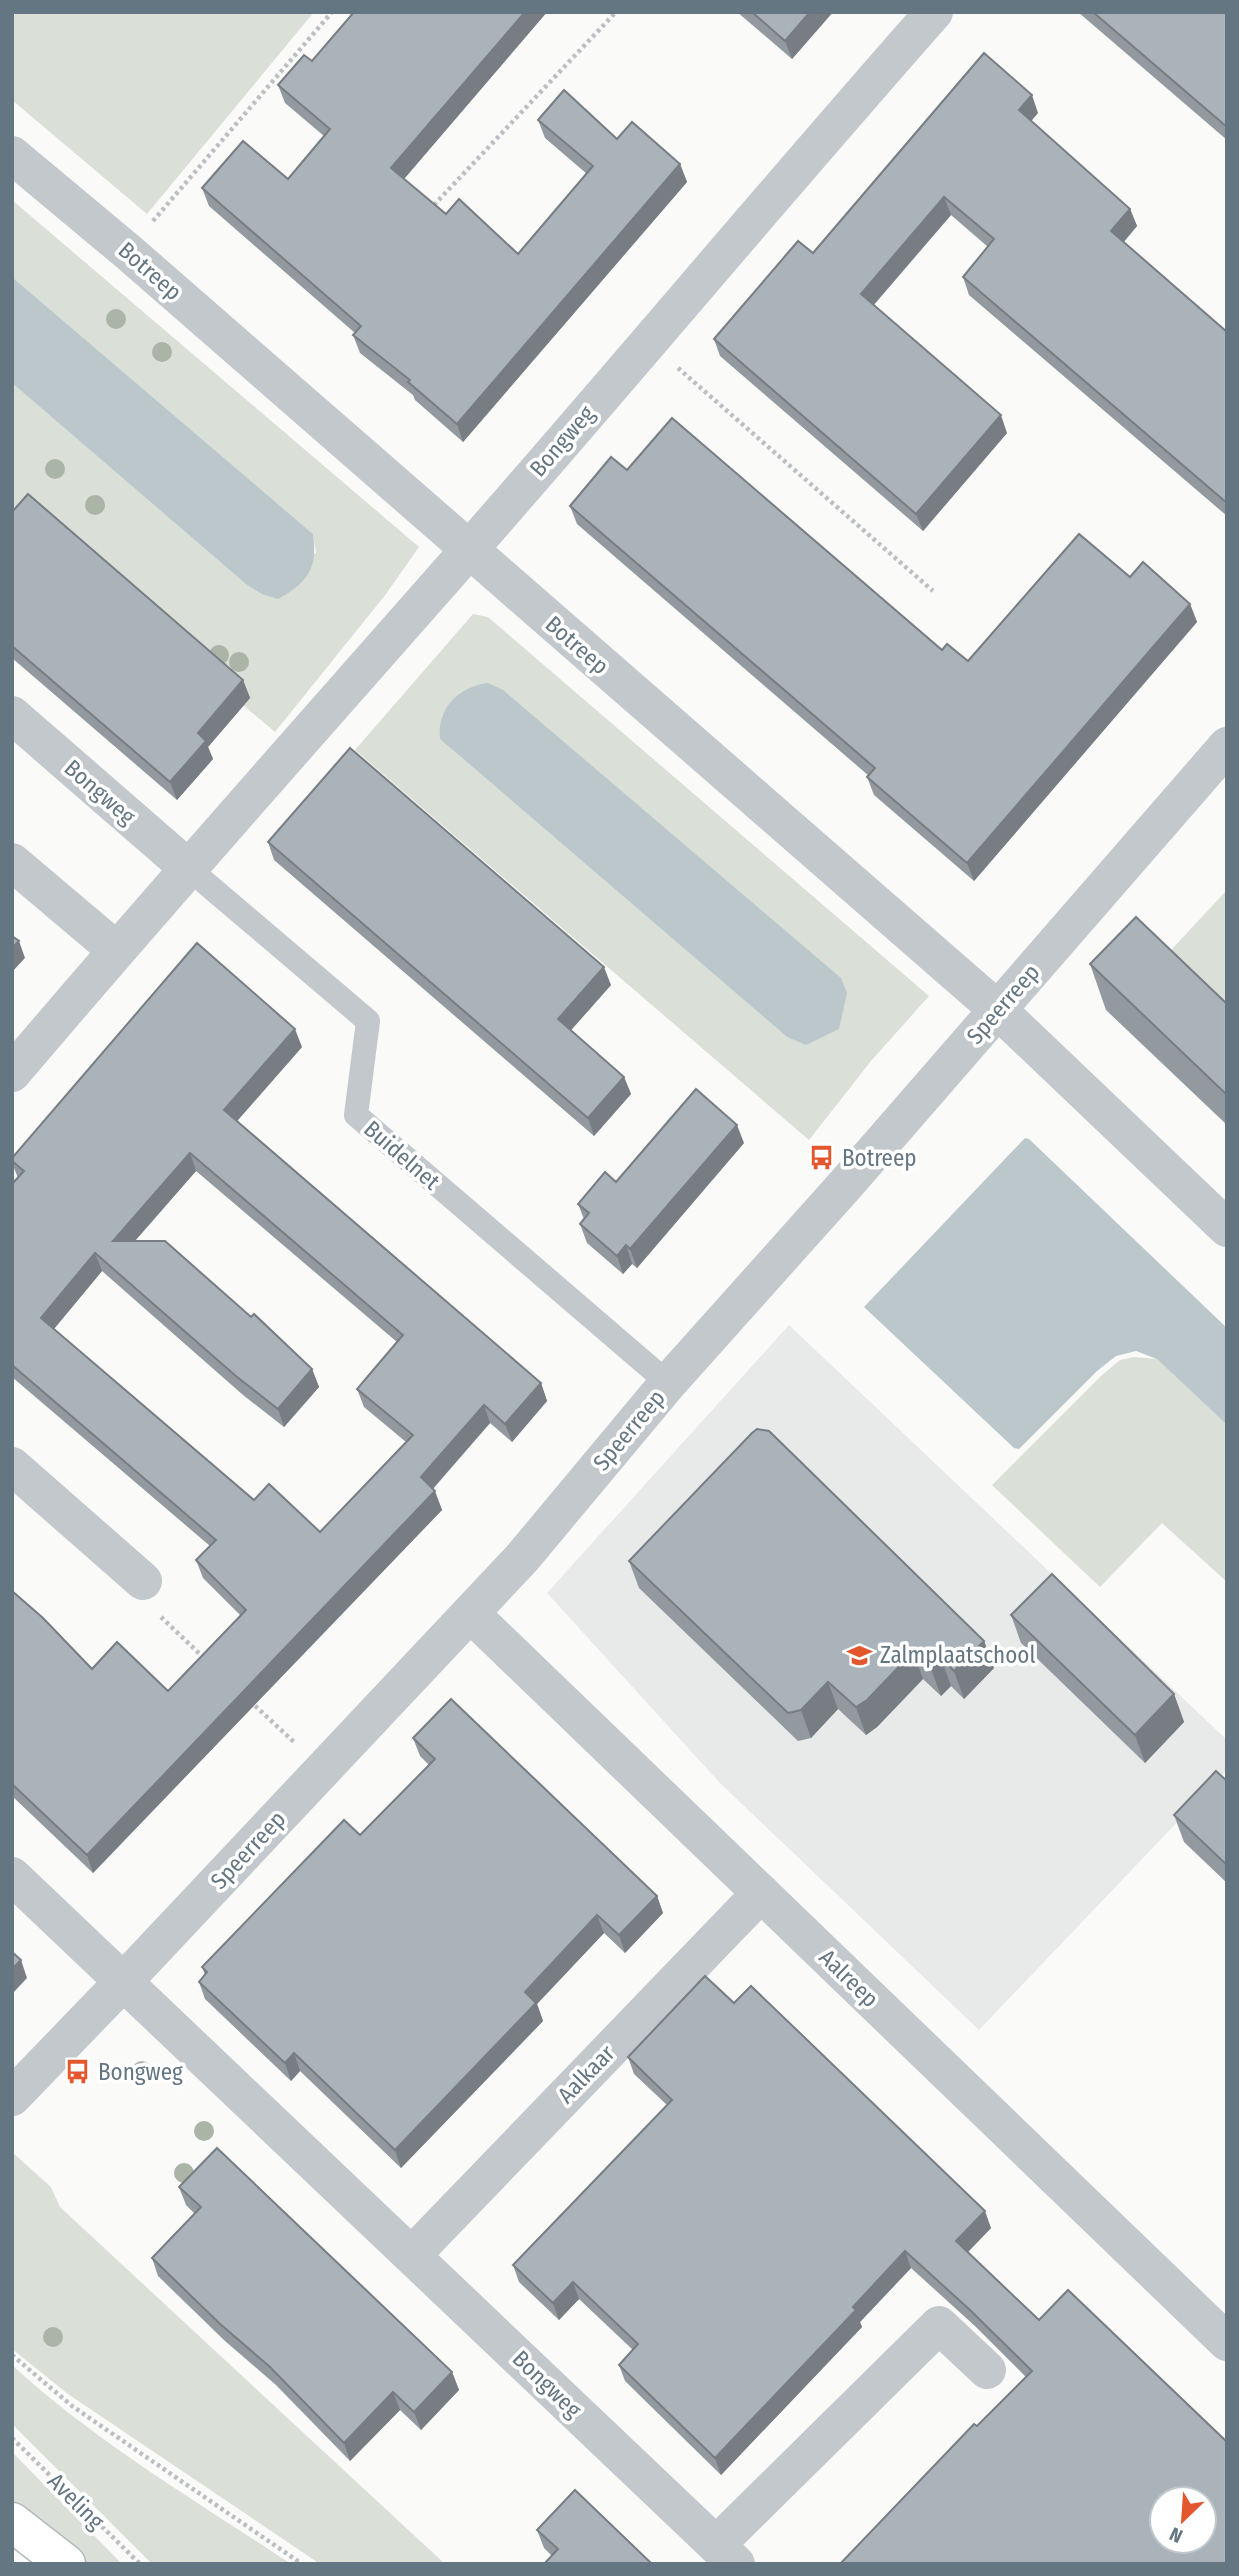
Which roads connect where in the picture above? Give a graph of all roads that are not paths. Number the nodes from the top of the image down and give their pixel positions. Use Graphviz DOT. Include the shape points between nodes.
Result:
graph roads {
  1 [pos="934,12"];
  2 [pos="12,155"];
  3 [pos="468,551"];
  4 [pos="12,715"];
  5 [pos="1227,746"];
  6 [pos="12,862"];
  7 [pos="188,868"];
  8 [pos="116,950"];
  9 [pos="998,1010"];
  10 [pos="12,1073"];
  11 [pos="1227,1228"];
  12 [pos="668,1383"];
  13 [pos="12,1466"];
  14 [pos="143,1581"];
  15 [pos="471,1614"];
  16 [pos="12,1876"];
  17 [pos="761,1893"];
  18 [pos="123,1982"];
  19 [pos="12,2097"];
  20 [pos="412,2255"];
  21 [pos="1227,2342"];
  22 [pos="988,2370"];
  23 [pos="12,2522"];
  24 [pos="726,2554"];
  25 [pos="66,2564"];
  1 -- 3 [label="street, Bongweg"];
  2 -- 3 [label="street, Botreep"];
  3 -- 7 [label="street, Bongweg"];
  3 -- 9 [label="street, Botreep"];
  4 -- 7 [label="street, Bongweg"];
  5 -- 9 [label="street, Speerreep"];
  6 -- 8 [label="street"];
  7 -- 8 [label="street, Bongweg"];
  7 -- 12 [label="lane, Buidelnet" via="368,1021 356,1115"];
  8 -- 10 [label="street, Bongweg"];
  9 -- 11 [label="street, Botreep"];
  9 -- 12 [label="street, Speerreep"];
  12 -- 15 [label="street, Speerreep"];
  13 -- 14 [label="street"];
  15 -- 17 [label="street, Aalreep"];
  15 -- 18 [label="street, Speerreep"];
  16 -- 18 [label="street, Bongweg"];
  17 -- 20 [label="street, Aalkaar"];
  17 -- 21 [label="street, Aalreep"];
  18 -- 19 [label="street, Speerreep"];
  18 -- 20 [label="street, Bongweg"];
  20 -- 24 [label="street, Bongweg"];
  22 -- 24 [label="street, Bongweg" via="939,2325"];
  23 -- 25 [label="main road"];
}
